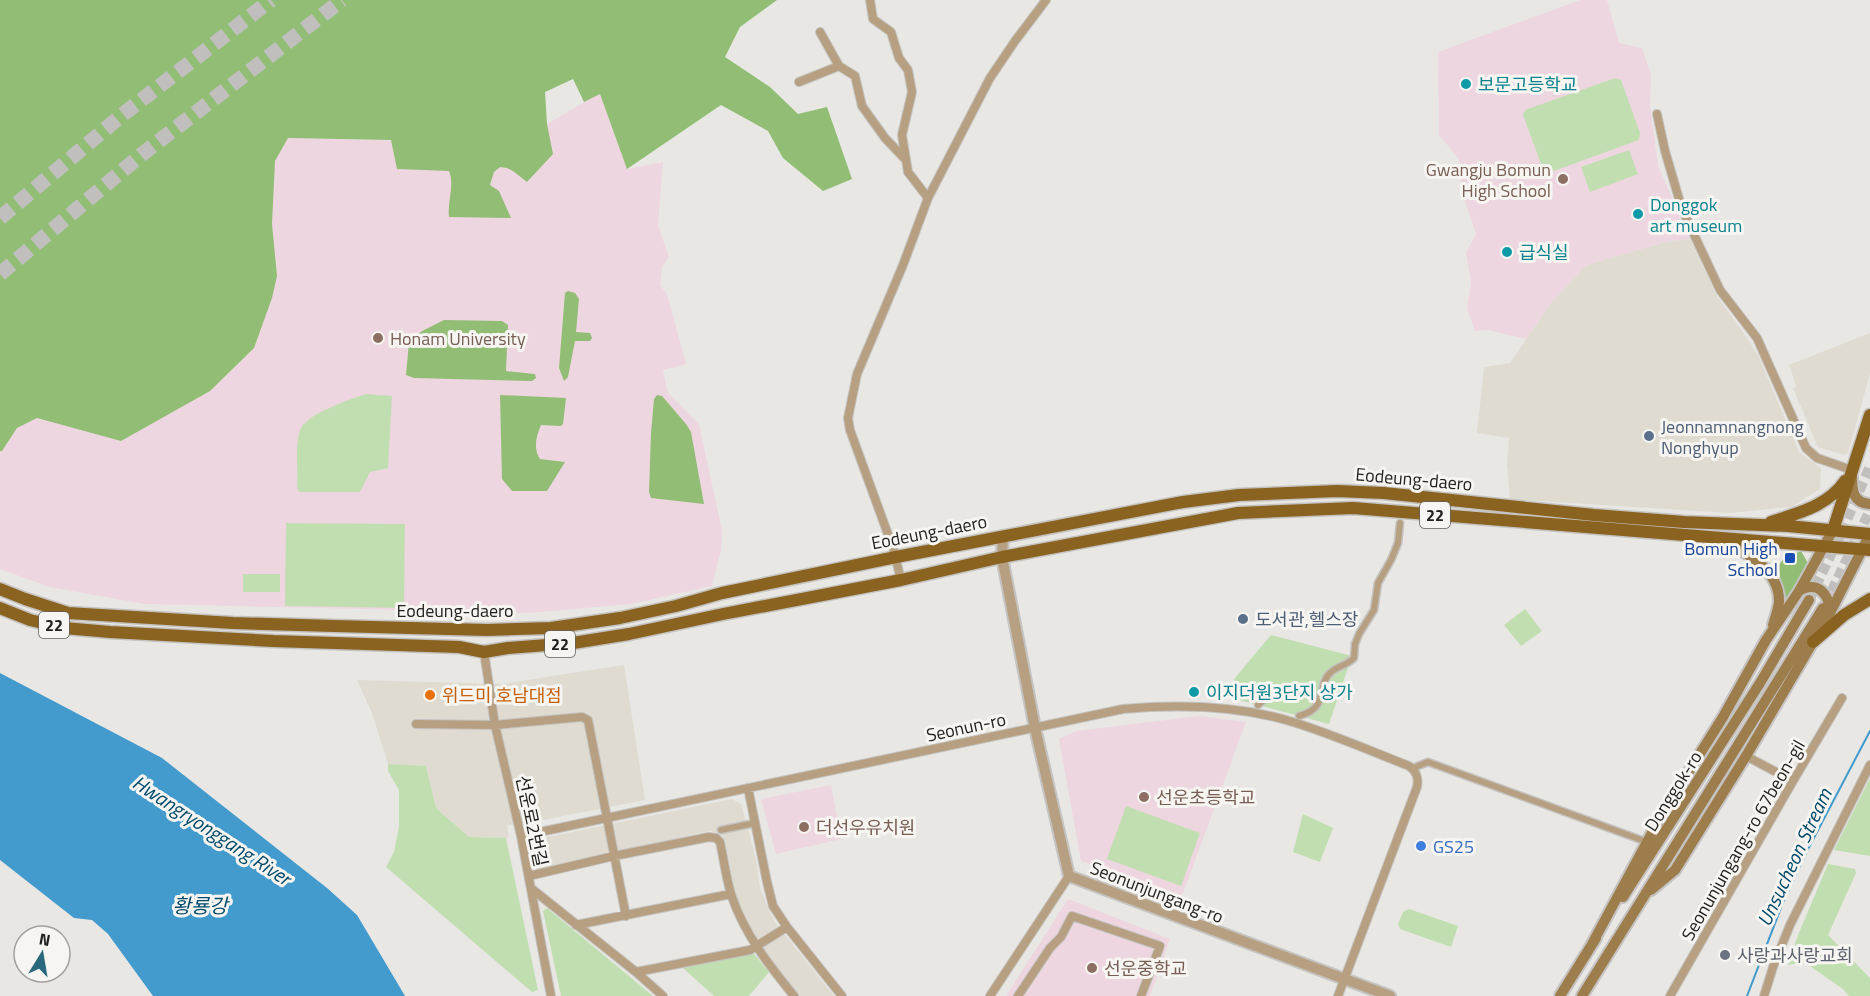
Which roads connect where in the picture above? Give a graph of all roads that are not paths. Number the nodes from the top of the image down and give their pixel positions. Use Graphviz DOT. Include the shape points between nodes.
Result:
graph roads {
  1 [pos="870,0"];
  2 [pos="1046,0"];
  3 [pos="820,32"];
  4 [pos="839,66"];
  5 [pos="800,82"];
  6 [pos="1658,114"];
  7 [pos="906,160"];
  8 [pos="928,198"];
  9 [pos="1870,415"];
  10 [pos="1852,470"];
  11 [pos="1870,504"];
  12 [pos="1400,523"];
  13 [pos="1762,525"];
  14 [pos="1833,530"];
  15 [pos="1870,534"];
  16 [pos="1004,536"];
  17 [pos="1716,537"];
  18 [pos="1825,546"];
  19 [pos="1866,550"];
  20 [pos="896,557"];
  21 [pos="1002,558"];
  22 [pos="901,580"];
  23 [pos="0,590"];
  24 [pos="1799,591"];
  25 [pos="1870,599"];
  26 [pos="1809,600"];
  27 [pos="0,608"];
  28 [pos="1827,610"];
  29 [pos="1766,640"];
  30 [pos="1813,642"];
  31 [pos="484,652"];
  32 [pos="1280,693"];
  33 [pos="1842,698"];
  34 [pos="1258,705"];
  35 [pos="1299,716"];
  36 [pos="416,724"];
  37 [pos="495,724"];
  38 [pos="1035,728"];
  39 [pos="1746,756"];
  40 [pos="1870,765"];
  41 [pos="1413,768"];
  42 [pos="1793,780"];
  43 [pos="748,788"];
  44 [pos="607,817"];
  45 [pos="755,823"];
  46 [pos="721,830"];
  47 [pos="521,836"];
  48 [pos="1647,842"];
  49 [pos="614,856"];
  50 [pos="529,876"];
  51 [pos="1069,876"];
  52 [pos="532,889"];
  53 [pos="1647,893"];
  54 [pos="731,894"];
  55 [pos="626,916"];
  56 [pos="576,925"];
  57 [pos="787,927"];
  58 [pos="1592,944"];
  59 [pos="755,946"];
  60 [pos="636,972"];
  61 [pos="1344,979"];
  62 [pos="789,994"];
  63 [pos="1767,995"];
  64 [pos="551,996"];
  65 [pos="663,996"];
  66 [pos="842,996"];
  67 [pos="990,996"];
  68 [pos="1018,996"];
  69 [pos="1141,996"];
  70 [pos="1338,996"];
  71 [pos="1390,996"];
  72 [pos="1560,996"];
  73 [pos="1582,996"];
  74 [pos="1670,996"];
  1 -- 7 [label="street" via="873,19 891,32 899,58 908,70 912,92 902,135"];
  2 -- 8 [label="street" via="990,78"];
  3 -- 4 [label="street"];
  4 -- 5 [label="street"];
  4 -- 7 [label="street" via="855,76 862,106"];
  6 -- 10 [label="street" via="1682,209 1720,290 1757,338 1806,448 1817,458"];
  7 -- 8 [label="street" via="908,171"];
  8 -- 20 [label="street" via="857,374 848,418"];
  9 -- 10 [label="main road"];
  10 -- 11 [label="main road" via="1853,494 1864,504"];
  10 -- 13 [label="main road" via="1826,501"];
  10 -- 14 [label="main road"];
  12 -- 35 [label="street" via="1398,543 1378,583 1374,610 1359,634 1354,658 1330,673 1319,703"];
  13 -- 14 [label="main road, Eodeung-daero / 22"];
  13 -- 16 [label="main road, Eodeung-daero / 22" via="1594,515 1337,491 1183,502"];
  14 -- 15 [label="main road, Eodeung-daero / 22"];
  14 -- 18 [label="main road"];
  15 -- 19 [label="main road"];
  16 -- 20 [label="main road, Eodeung-daero / 22"];
  16 -- 21 [label="street, Seonunjungang-ro"];
  17 -- 18 [label="main road, Eodeung-daero / 22"];
  17 -- 21 [label="main road, Eodeung-daero / 22" via="1353,508 1238,513"];
  17 -- 29 [label="main road" via="1758,561 1774,580 1779,601"];
  18 -- 19 [label="main road, Eodeung-daero / 22"];
  18 -- 24 [label="main road"];
  19 -- 28 [label="main road"];
  20 -- 22 [label="street"];
  20 -- 23 [label="main road, Eodeung-daero / 22" via="620,618 551,628 323,626 68,613"];
  21 -- 22 [label="main road, Eodeung-daero / 22"];
  21 -- 38 [label="street, Seonunjungang-ro"];
  22 -- 31 [label="main road, Eodeung-daero / 22" via="629,634"];
  24 -- 28 [label="main road" via="1810,587 1822,591 1829,600"];
  24 -- 29 [label="main road"];
  25 -- 30 [label="main road"];
  26 -- 58 [label="main road, Donggok-ro"];
  27 -- 31 [label="main road, Eodeung-daero / 22" via="64,628 459,647"];
  28 -- 30 [label="main road"];
  28 -- 53 [label="main road, Donggok-ro"];
  29 -- 48 [label="main road"];
  30 -- 39 [label="main road"];
  31 -- 37 [label="street, 선운로2번길"];
  32 -- 34 [label="street"];
  33 -- 42 [label="street, Seonunjungang-ro 67beon-gil"];
  36 -- 37 [label="street"];
  37 -- 44 [label="street" via="579,717 588,720"];
  37 -- 47 [label="street, 선운로2번길"];
  38 -- 41 [label="street, Seonun-ro" via="1123,709 1202,705 1296,722"];
  38 -- 43 [label="street, Seonun-ro"];
  38 -- 51 [label="street, Seonunjungang-ro"];
  39 -- 42 [label="street"];
  39 -- 53 [label="main road" via="1675,870"];
  40 -- 63 [label="street" via="1790,925 1773,967"];
  41 -- 48 [label="street" via="1428,762"];
  41 -- 61 [label="street" via="1418,777 1417,787"];
  42 -- 74 [label="street, Seonunjungang-ro 67beon-gil"];
  43 -- 44 [label="street, Seonun-ro"];
  43 -- 45 [label="street"];
  44 -- 47 [label="street, Seonun-ro"];
  44 -- 49 [label="street"];
  45 -- 46 [label="street"];
  45 -- 57 [label="street" via="773,906"];
  47 -- 50 [label="street, 선운로2번길"];
  48 -- 58 [label="main road"];
  49 -- 50 [label="street"];
  49 -- 54 [label="street" via="716,838"];
  49 -- 55 [label="street"];
  50 -- 52 [label="street, 선운로2번길"];
  51 -- 61 [label="street, Seonunjungang-ro"];
  51 -- 67 [label="street"];
  52 -- 56 [label="street"];
  52 -- 64 [label="street, 선운로2번길"];
  53 -- 73 [label="main road, Donggok-ro"];
  54 -- 55 [label="street"];
  54 -- 59 [label="street"];
  55 -- 56 [label="street"];
  56 -- 60 [label="street"];
  57 -- 59 [label="street"];
  57 -- 66 [label="street"];
  58 -- 72 [label="main road, Donggok-ro"];
  59 -- 60 [label="street"];
  59 -- 62 [label="street"];
  60 -- 65 [label="street"];
  61 -- 70 [label="street"];
  61 -- 71 [label="street, Seonunjungang-ro"];
  68 -- 69 [label="street" via="1072,916 1160,946"];
}
